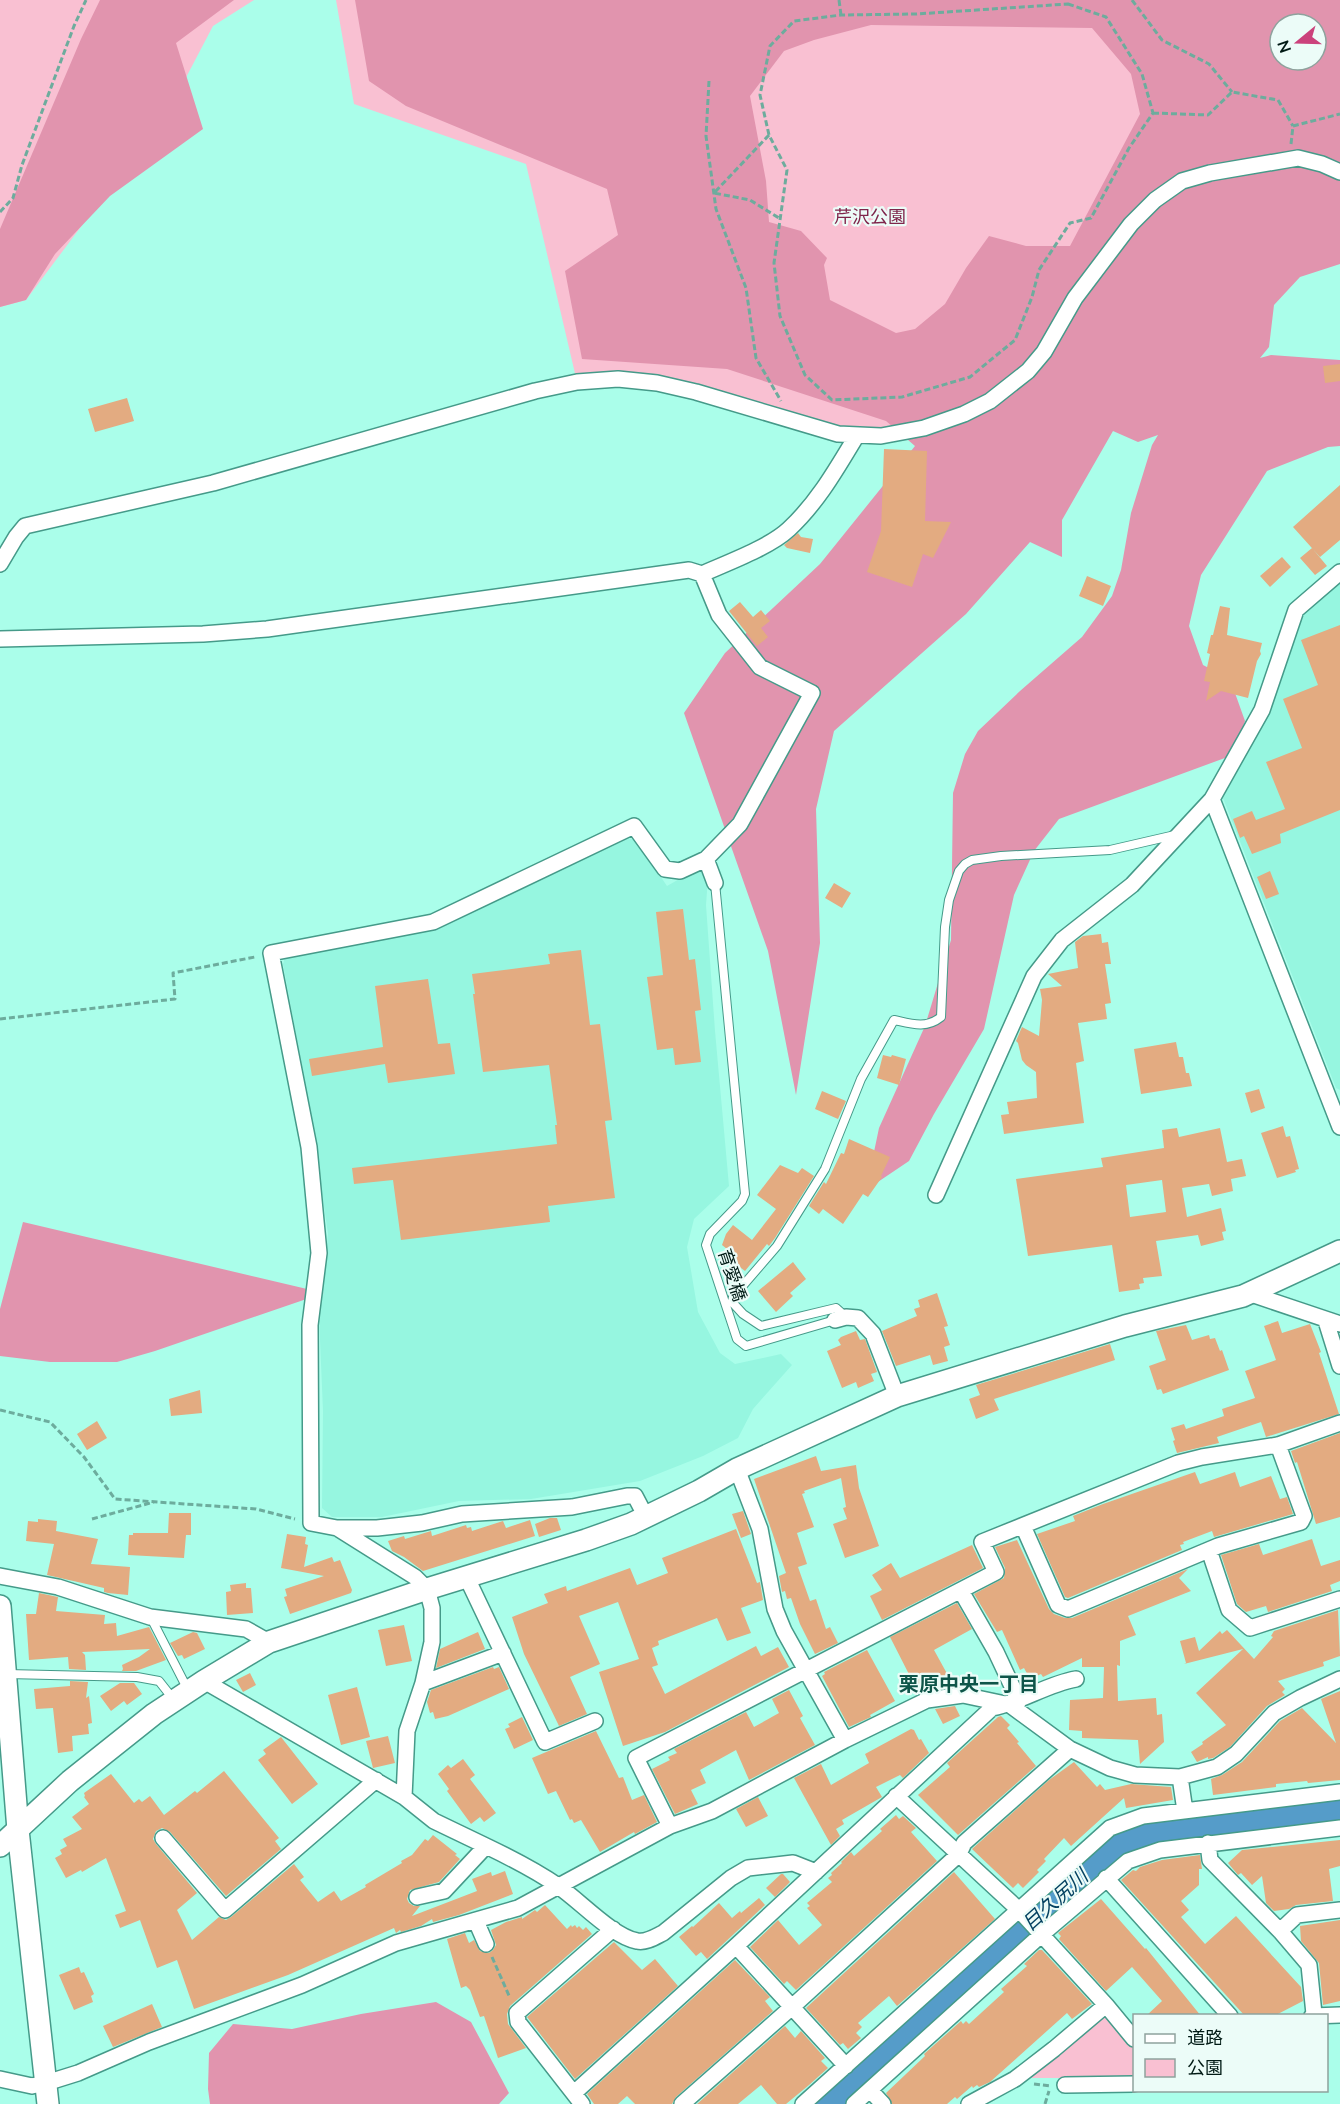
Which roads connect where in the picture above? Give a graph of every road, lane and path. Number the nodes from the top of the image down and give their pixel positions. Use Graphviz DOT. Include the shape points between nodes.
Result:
graph roads {
  1 [pos="86,0"];
  2 [pos="839,0"];
  3 [pos="1132,0"];
  4 [pos="841,15"];
  5 [pos="709,81"];
  6 [pos="1232,92"];
  7 [pos="1153,113"];
  8 [pos="1340,114"];
  9 [pos="1293,126"];
  10 [pos="769,135"];
  11 [pos="1290,159"];
  12 [pos="1340,172"];
  13 [pos="714,193"];
  14 [pos="0,212"];
  15 [pos="779,218"];
  16 [pos="793,421"];
  17 [pos="857,435"];
  18 [pos="0,564"];
  19 [pos="1340,572"];
  20 [pos="702,574"];
  21 [pos="0,639"];
  22 [pos="1212,799"];
  23 [pos="1179,834"];
  24 [pos="706,859"];
  25 [pos="715,883"];
  26 [pos="271,953"];
  27 [pos="0,1019"];
  28 [pos="1336,1102"];
  29 [pos="1340,1127"];
  30 [pos="936,1196"];
  31 [pos="1340,1251"];
  32 [pos="1248,1293"];
  33 [pos="841,1319"];
  34 [pos="1333,1322"];
  35 [pos="1340,1366"];
  36 [pos="897,1396"];
  37 [pos="0,1410"];
  38 [pos="1340,1423"];
  39 [pos="1278,1445"];
  40 [pos="737,1469"];
  41 [pos="156,1502"];
  42 [pos="646,1517"];
  43 [pos="92,1519"];
  44 [pos="311,1524"];
  45 [pos="1023,1526"];
  46 [pos="337,1528"];
  47 [pos="1209,1550"];
  48 [pos="0,1576"];
  49 [pos="467,1578"];
  50 [pos="427,1589"];
  51 [pos="961,1591"];
  52 [pos="1340,1599"];
  53 [pos="0,1606"];
  54 [pos="150,1617"];
  55 [pos="269,1642"];
  56 [pos="502,1653"];
  57 [pos="806,1671"];
  58 [pos="4,1672"];
  59 [pos="1076,1679"];
  60 [pos="1340,1679"];
  61 [pos="423,1683"];
  62 [pos="189,1691"];
  63 [pos="1014,1703"];
  64 [pos="595,1721"];
  65 [pos="845,1740"];
  66 [pos="1070,1749"];
  67 [pos="1180,1778"];
  68 [pos="376,1780"];
  69 [pos="1340,1792"];
  70 [pos="896,1796"];
  71 [pos="404,1797"];
  72 [pos="1185,1811"];
  73 [pos="670,1826"];
  74 [pos="1340,1828"];
  75 [pos="18,1830"];
  76 [pos="163,1838"];
  77 [pos="1208,1843"];
  78 [pos="0,1846"];
  79 [pos="486,1846"];
  80 [pos="959,1854"];
  81 [pos="816,1872"];
  82 [pos="1106,1878"];
  83 [pos="560,1887"];
  84 [pos="417,1897"];
  85 [pos="1340,1910"];
  86 [pos="1020,1912"];
  87 [pos="476,1921"];
  88 [pos="613,1929"];
  89 [pos="1280,1931"];
  90 [pos="1039,1933"];
  91 [pos="486,1944"];
  92 [pos="736,1946"];
  93 [pos="1106,2005"];
  94 [pos="792,2007"];
  95 [pos="517,2013"];
  96 [pos="1228,2014"];
  97 [pos="1313,2014"];
  98 [pos="1133,2038"];
  99 [pos="846,2067"];
  100 [pos="0,2079"];
  101 [pos="1133,2084"];
  102 [pos="1058,2086"];
  103 [pos="870,2090"];
  104 [pos="47,2094"];
  105 [pos="578,2098"];
  106 [pos="682,2104"];
  107 [pos="803,2104"];
  108 [pos="854,2104"];
  109 [pos="883,2104"];
  110 [pos="969,2104"];
  111 [pos="1044,2104"];
  1 -- 14 [label="path" via="13,198"];
  2 -- 4 [label="path"];
  3 -- 6 [label="path" via="1161,40 1209,64"];
  4 -- 7 [label="path" via="1068,4 1106,17 1142,74"];
  4 -- 10 [label="path" via="794,21 770,46 760,95"];
  5 -- 13 [label="path" via="706,136"];
  6 -- 7 [label="path" via="1208,115"];
  6 -- 9 [label="path" via="1278,100"];
  7 -- 15 [label="path" via="1091,218 1070,223 1039,270 1015,340 970,377 902,397 832,400 805,375 780,316 774,263"];
  8 -- 9 [label="path"];
  9 -- 11 [label="path"];
  10 -- 13 [label="path"];
  10 -- 15 [label="path" via="787,170"];
  11 -- 12 [label="street" via="1322,164"];
  11 -- 17 [label="street" via="1210,173 1182,182 1155,200 1131,224 1075,298 1028,371 990,401 924,428 881,436"];
  13 -- 15 [label="path" via="750,200"];
  13 -- 16 [label="path" via="746,288 756,358"];
  16 -- 17 [label="street" via="838,434"];
  16 -- 18 [label="street" via="657,383 618,379 577,382 213,483 25,526"];
  17 -- 20 [label="street" via="823,490 788,530 752,552"];
  19 -- 22 [label="street" via="1296,610 1262,710"];
  20 -- 21 [label="street" via="689,570 267,629"];
  20 -- 24 [label="street" via="719,615 760,667 812,693 740,824"];
  22 -- 23 [label="street"];
  22 -- 28 [label="street"];
  23 -- 30 [label="street" via="1132,885 1062,939 1034,976"];
  23 -- 33 [label="lane" via="1110,850 972,860 959,871 945,927 942,1017 931,1024 916,1025 894,1020 861,1079 825,1169 777,1246 732,1302 761,1326 836,1308"];
  24 -- 25 [label="street"];
  24 -- 26 [label="street" via="680,871 665,869 633,826 433,922"];
  25 -- 33 [label="lane, 育愛橋" via="745,1194 710,1234 706,1245 737,1339 746,1346"];
  26 -- 27 [label="path" via="173,973 175,999"];
  26 -- 44 [label="street" via="309,1147 319,1253 310,1325"];
  28 -- 29 [label="street"];
  31 -- 32 [label="street"];
  32 -- 34 [label="street"];
  32 -- 36 [label="street"];
  33 -- 36 [label="street" via="858,1318 873,1334"];
  34 -- 35 [label="street"];
  36 -- 40 [label="street"];
  37 -- 41 [label="path" via="50,1422 84,1457 115,1499"];
  38 -- 39 [label="street"];
  39 -- 45 [label="street" via="1178,1463"];
  39 -- 47 [label="street" via="1304,1516 1301,1522"];
  40 -- 42 [label="street"];
  40 -- 57 [label="street" via="760,1528 775,1609"];
  41 -- 43 [label="path"];
  41 -- 44 [label="path" via="256,1509"];
  42 -- 46 [label="street" via="635,1496 627,1496 572,1507 462,1514 377,1528"];
  42 -- 49 [label="street"];
  44 -- 46 [label="street"];
  45 -- 47 [label="street" via="1058,1605 1068,1609"];
  45 -- 51 [label="street" via="982,1542 996,1572"];
  46 -- 50 [label="street" via="415,1577"];
  47 -- 52 [label="street" via="1229,1610 1250,1628"];
  48 -- 54 [label="street" via="58,1587"];
  49 -- 50 [label="street"];
  49 -- 56 [label="street"];
  50 -- 55 [label="street"];
  50 -- 61 [label="street" via="432,1608 432,1642"];
  51 -- 57 [label="street"];
  51 -- 63 [label="street" via="996,1652"];
  53 -- 58 [label="street"];
  54 -- 55 [label="street" via="246,1629"];
  54 -- 62 [label="lane"];
  55 -- 62 [label="street"];
  56 -- 61 [label="street"];
  56 -- 64 [label="street" via="545,1742"];
  57 -- 65 [label="street"];
  57 -- 73 [label="street" via="636,1758"];
  58 -- 62 [label="lane" via="137,1677"];
  58 -- 75 [label="street"];
  59 -- 63 [label="street"];
  60 -- 67 [label="street" via="1274,1713 1236,1754 1217,1767"];
  61 -- 71 [label="street" via="407,1731"];
  62 -- 68 [label="street"];
  62 -- 75 [label="street" via="70,1781"];
  63 -- 65 [label="street" via="963,1695 927,1700"];
  63 -- 66 [label="street"];
  63 -- 70 [label="street" via="993,1708"];
  65 -- 73 [label="street" via="712,1811"];
  66 -- 67 [label="street" via="1135,1775"];
  66 -- 80 [label="street" via="964,1843"];
  67 -- 72 [label="street"];
  68 -- 71 [label="street"];
  68 -- 76 [label="street" via="225,1910"];
  69 -- 72 [label="street"];
  70 -- 80 [label="street"];
  70 -- 81 [label="street"];
  71 -- 79 [label="street" via="434,1821"];
  72 -- 86 [label="street" via="1143,1816 1110,1828"];
  73 -- 83 [label="street"];
  74 -- 77 [label="street"];
  75 -- 78 [label="street"];
  75 -- 104 [label="street"];
  77 -- 82 [label="street" via="1142,1856 1128,1861"];
  77 -- 89 [label="street" via="1210,1860"];
  79 -- 83 [label="street" via="525,1864"];
  79 -- 84 [label="street" via="444,1891"];
  80 -- 86 [label="street"];
  80 -- 94 [label="street"];
  81 -- 88 [label="street" via="793,1863 748,1868 652,1939 638,1941"];
  81 -- 92 [label="street"];
  82 -- 90 [label="street"];
  82 -- 96 [label="street"];
  83 -- 87 [label="street" via="518,1908"];
  83 -- 88 [label="street"];
  85 -- 89 [label="street" via="1297,1915"];
  86 -- 90 [label="street"];
  86 -- 99 [label="street"];
  87 -- 91 [label="street"];
  87 -- 104 [label="street" via="396,1943 302,1985 149,2042 78,2073"];
  88 -- 95 [label="street"];
  89 -- 97 [label="street" via="1309,1965"];
  90 -- 93 [label="street"];
  90 -- 103 [label="street"];
  91 -- 95 [label="path"];
  92 -- 94 [label="street"];
  92 -- 105 [label="street"];
  93 -- 98 [label="street"];
  93 -- 110 [label="street" via="1016,2079"];
  94 -- 99 [label="street"];
  94 -- 106 [label="street"];
  95 -- 105 [label="street" via="518,2022"];
  99 -- 107 [label="street"];
  100 -- 104 [label="street" via="32,2086"];
  101 -- 102 [label="street"];
  102 -- 111 [label="path"];
  103 -- 108 [label="street"];
  103 -- 109 [label="street"];
}
